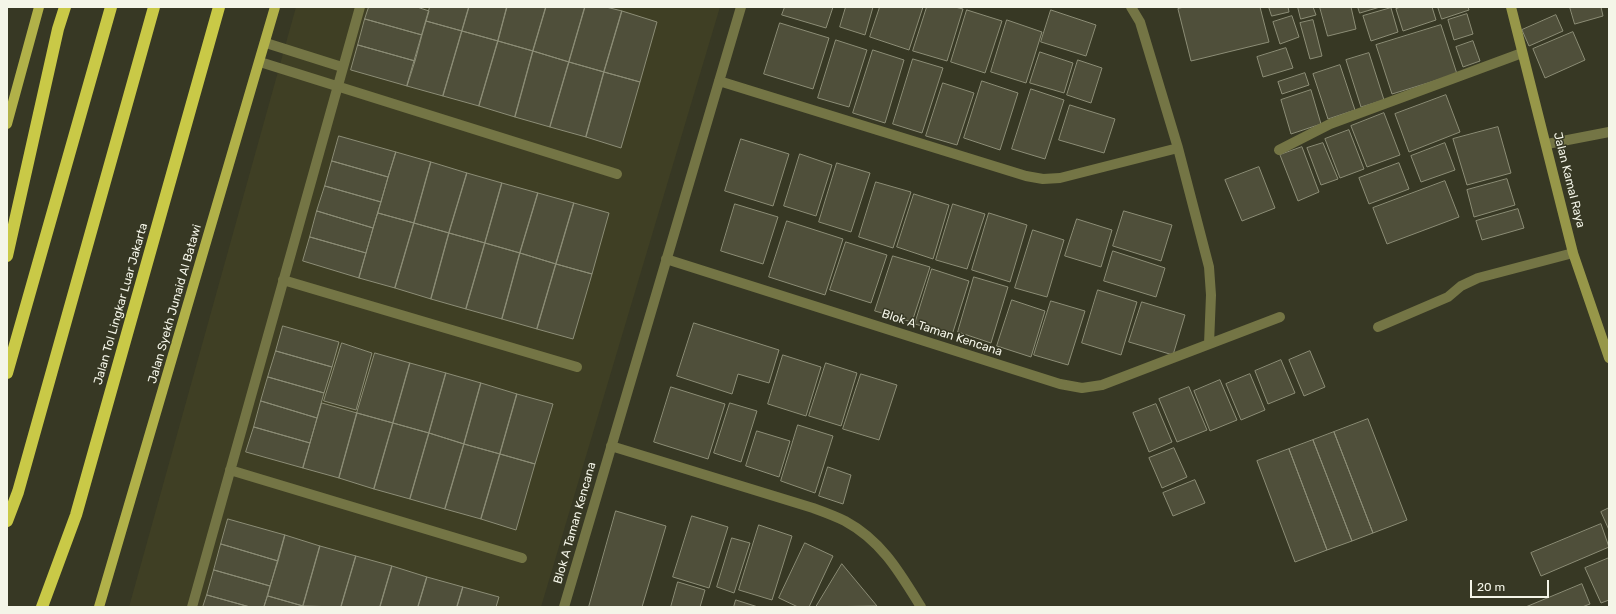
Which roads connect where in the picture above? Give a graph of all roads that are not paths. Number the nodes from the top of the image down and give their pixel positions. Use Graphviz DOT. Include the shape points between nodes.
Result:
graph roads {
  1 [pos="40,7"];
  2 [pos="65,7"];
  3 [pos="111,7"];
  4 [pos="154,7"];
  5 [pos="219,7"];
  6 [pos="275,7"];
  7 [pos="360,7"];
  8 [pos="741,7"];
  9 [pos="1131,7"];
  10 [pos="1511,7"];
  11 [pos="266,43"];
  12 [pos="1522,53"];
  13 [pos="260,62"];
  14 [pos="342,68"];
  15 [pos="719,81"];
  16 [pos="337,86"];
  17 [pos="7,124"];
  18 [pos="1609,132"];
  19 [pos="1547,144"];
  20 [pos="1178,148"];
  21 [pos="1279,150"];
  22 [pos="617,174"];
  23 [pos="1573,253"];
  24 [pos="7,256"];
  25 [pos="666,259"];
  26 [pos="283,280"];
  27 [pos="1280,317"];
  28 [pos="1378,327"];
  29 [pos="1209,344"];
  30 [pos="1609,358"];
  31 [pos="577,367"];
  32 [pos="7,373"];
  33 [pos="611,446"];
  34 [pos="230,470"];
  35 [pos="7,521"];
  36 [pos="522,558"];
  37 [pos="42,607"];
  38 [pos="99,607"];
  39 [pos="192,607"];
  40 [pos="564,607"];
  41 [pos="921,607"];
  1 -- 17 [label="main road"];
  2 -- 24 [label="highway"];
  3 -- 32 [label="highway"];
  4 -- 35 [label="highway" via="18,492"];
  5 -- 37 [label="highway, Jalan Tol Lingkar Luar Jakarta" via="76,515"];
  6 -- 11 [label="main road, Jalan Syekh Junaid Al Batawi"];
  7 -- 14 [label="street"];
  8 -- 15 [label="street, Blok A Taman Kencana"];
  9 -- 20 [label="street" via="1140,22"];
  10 -- 12 [label="main road, Jalan Kamal Raya"];
  11 -- 13 [label="main road, Jalan Syekh Junaid Al Batawi"];
  11 -- 14 [label="street"];
  12 -- 19 [label="main road, Jalan Kamal Raya"];
  12 -- 21 [label="street" via="1330,124"];
  13 -- 16 [label="street"];
  13 -- 38 [label="main road, Jalan Syekh Junaid Al Batawi"];
  14 -- 16 [label="street"];
  15 -- 20 [label="street" via="1026,176 1043,179 1060,178"];
  15 -- 25 [label="street, Blok A Taman Kencana"];
  16 -- 22 [label="street"];
  16 -- 26 [label="street"];
  18 -- 19 [label="street"];
  19 -- 23 [label="main road, Jalan Kamal Raya"];
  20 -- 29 [label="street" via="1209,267"];
  23 -- 28 [label="street" via="1478,278 1461,286 1448,297"];
  23 -- 30 [label="main road, Jalan Kamal Raya"];
  25 -- 29 [label="street, Blok A Taman Kencana" via="1075,387 1102,385"];
  25 -- 33 [label="street, Blok A Taman Kencana"];
  26 -- 31 [label="street"];
  26 -- 34 [label="street"];
  27 -- 29 [label="street, Blok A Taman Kencana"];
  33 -- 40 [label="street, Blok A Taman Kencana"];
  33 -- 41 [label="street" via="814,508 845,521 876,543 896,565"];
  34 -- 36 [label="street"];
  34 -- 39 [label="street"];
}
